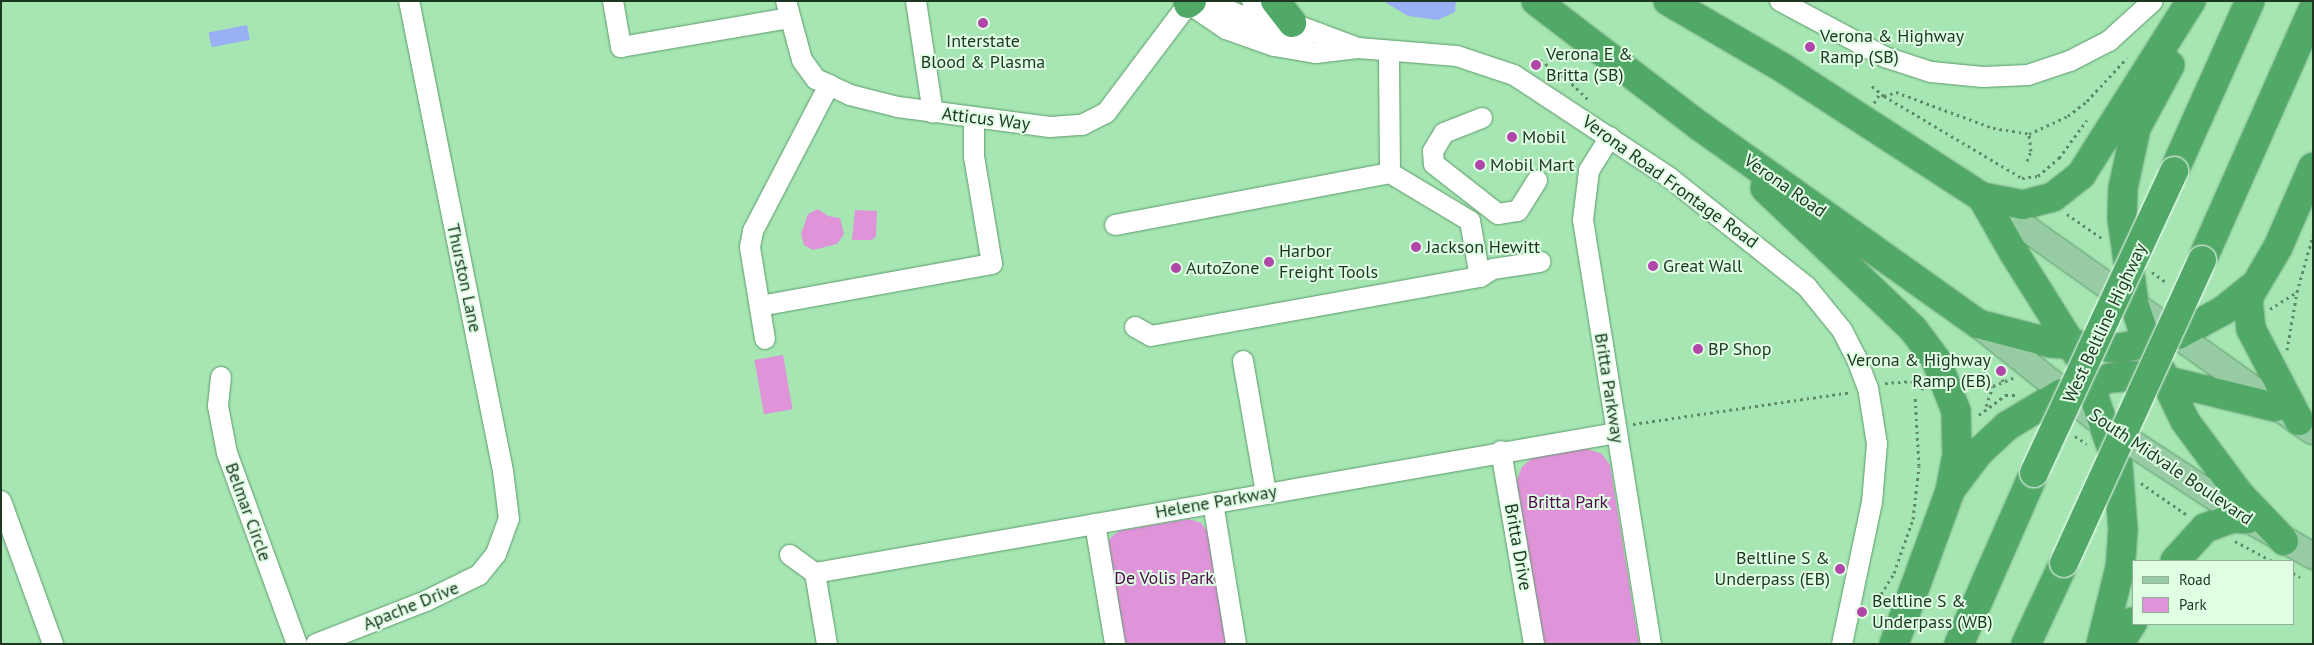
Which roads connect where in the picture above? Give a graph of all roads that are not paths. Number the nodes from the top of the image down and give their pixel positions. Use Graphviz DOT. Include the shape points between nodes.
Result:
graph roads {
  1 [pos="409,1"];
  2 [pos="613,1"];
  3 [pos="916,1"];
  4 [pos="1252,1"];
  5 [pos="1275,1"];
  6 [pos="1536,1"];
  7 [pos="1668,1"];
  8 [pos="1780,1"];
  9 [pos="2153,1"];
  10 [pos="2191,1"];
  11 [pos="2203,1"];
  12 [pos="2250,1"];
  13 [pos="1188,2"];
  14 [pos="788,9"];
  15 [pos="2313,10"];
  16 [pos="1292,23"];
  17 [pos="1318,33"];
  18 [pos="1358,48"];
  19 [pos="1389,51"];
  20 [pos="829,85"];
  21 [pos="933,112"];
  22 [pos="1482,118"];
  23 [pos="974,119"];
  24 [pos="1701,127"];
  25 [pos="1610,137"];
  26 [pos="2313,168"];
  27 [pos="1390,174"];
  28 [pos="1537,181"];
  29 [pos="1982,196"];
  30 [pos="1115,225"];
  31 [pos="1540,262"];
  32 [pos="1480,277"];
  33 [pos="2251,288"];
  34 [pos="2134,303"];
  35 [pos="760,306"];
  36 [pos="1978,324"];
  37 [pos="1135,327"];
  38 [pos="2178,335"];
  39 [pos="765,338"];
  40 [pos="2148,344"];
  41 [pos="2075,347"];
  42 [pos="1243,361"];
  43 [pos="2033,371"];
  44 [pos="221,377"];
  45 [pos="2164,380"];
  46 [pos="2092,383"];
  47 [pos="2062,393"];
  48 [pos="2276,408"];
  49 [pos="2106,426"];
  50 [pos="2306,426"];
  51 [pos="1616,430"];
  52 [pos="1501,451"];
  53 [pos="1950,490"];
  54 [pos="1266,493"];
  55 [pos="1,501"];
  56 [pos="1213,503"];
  57 [pos="2248,519"];
  58 [pos="1095,524"];
  59 [pos="2278,551"];
  60 [pos="496,554"];
  61 [pos="790,556"];
  62 [pos="2176,560"];
  63 [pos="2294,560"];
  64 [pos="2294,560"];
  65 [pos="2306,567"];
  66 [pos="815,573"];
  67 [pos="2132,624"];
  68 [pos="53,644"];
  69 [pos="297,644"];
  70 [pos="316,644"];
  71 [pos="827,644"];
  72 [pos="1115,644"];
  73 [pos="1236,644"];
  74 [pos="1534,644"];
  75 [pos="1651,644"];
  76 [pos="1842,644"];
  77 [pos="1894,644"];
  78 [pos="1959,644"];
  79 [pos="2026,644"];
  80 [pos="2101,644"];
  81 [pos="2119,644"];
  1 -- 60 [label="street, Thurston Lane" via="507,496 509,519"];
  2 -- 14 [label="street" via="622,47"];
  3 -- 21 [label="street"];
  4 -- 16 [label="street, Verona Road Frontage Road"];
  5 -- 16 [label="highway"];
  6 -- 24 [label="highway, Verona Road"];
  7 -- 29 [label="highway" via="1783,68"];
  8 -- 9 [label="street" via="1886,57 1931,72 1983,76 2028,75 2070,60 2109,41"];
  10 -- 29 [label="highway" via="2081,175 2053,197 2023,205"];
  11 -- 34 [label="highway" via="2136,128 2130,147 2123,188"];
  12 -- 78 [label="highway, West Beltline Highway, bridge"];
  13 -- 17 [label="street" via="1224,9 1276,30"];
  13 -- 18 [label="street, Verona Road Frontage Road" via="1226,29 1274,46 1316,53"];
  13 -- 23 [label="street, Atticus Way" via="1123,94 1098,119 1050,127"];
  14 -- 20 [label="street, Atticus Way" via="802,60 816,78"];
  15 -- 79 [label="highway, bridge"];
  16 -- 17 [label="street, Verona Road Frontage Road"];
  17 -- 18 [label="street, Verona Road Frontage Road"];
  18 -- 19 [label="street, Verona Road Frontage Road"];
  19 -- 25 [label="street, Verona Road Frontage Road" via="1457,56 1514,75"];
  19 -- 27 [label="street"];
  20 -- 21 [label="street, Atticus Way" via="850,95"];
  20 -- 35 [label="street" via="753,230 750,247"];
  21 -- 23 [label="street, Atticus Way"];
  22 -- 28 [label="street" via="1444,133 1433,151 1434,164 1498,214 1518,211"];
  23 -- 35 [label="street" via="974,157 992,264"];
  24 -- 36 [label="highway, Verona Road"];
  24 -- 53 [label="highway" via="1913,329 1936,360 1947,382 1958,421 1957,455"];
  25 -- 51 [label="street, Britta Parkway" via="1589,171 1583,220"];
  25 -- 76 [label="street, Verona Road Frontage Road" via="1712,209 1807,287 1842,330 1856,357 1868,388 1877,444 1872,502"];
  26 -- 33 [label="highway" via="2278,247"];
  27 -- 30 [label="street"];
  27 -- 32 [label="street" via="1470,221"];
  29 -- 34 [label="main road"];
  29 -- 41 [label="highway" via="2014,253"];
  31 -- 32 [label="street" via="1493,269"];
  32 -- 37 [label="street" via="1151,336"];
  33 -- 38 [label="highway" via="2224,310"];
  33 -- 50 [label="highway" via="2248,318"];
  34 -- 38 [label="main road"];
  34 -- 40 [label="highway"];
  35 -- 39 [label="street"];
  36 -- 41 [label="highway"];
  36 -- 43 [label="main road, Verona Road"];
  38 -- 40 [label="highway"];
  38 -- 48 [label="main road"];
  40 -- 41 [label="highway" via="2121,348"];
  40 -- 45 [label="highway"];
  41 -- 46 [label="highway"];
  42 -- 54 [label="street"];
  43 -- 47 [label="main road, South Midvale Boulevard"];
  44 -- 69 [label="street, Belmar Circle" via="218,406 227,453"];
  45 -- 46 [label="highway" via="2129,376"];
  45 -- 48 [label="highway"];
  45 -- 59 [label="highway" via="2204,450"];
  46 -- 47 [label="highway"];
  46 -- 49 [label="highway"];
  47 -- 49 [label="main road, South Midvale Boulevard"];
  47 -- 53 [label="highway" via="2007,426 1977,454"];
  48 -- 50 [label="main road"];
  49 -- 57 [label="main road, South Midvale Boulevard"];
  49 -- 80 [label="highway" via="2118,466 2123,529 2120,568"];
  51 -- 52 [label="street, Helene Parkway"];
  51 -- 75 [label="street, Britta Parkway"];
  52 -- 54 [label="street, Helene Parkway"];
  52 -- 74 [label="street, Britta Drive"];
  53 -- 77 [label="highway"];
  54 -- 56 [label="street, Helene Parkway"];
  55 -- 68 [label="street"];
  56 -- 58 [label="street, Helene Parkway"];
  56 -- 73 [label="street"];
  57 -- 59 [label="main road, South Midvale Boulevard"];
  57 -- 62 [label="highway" via="2232,518 2205,528"];
  58 -- 66 [label="street, Helene Parkway"];
  58 -- 72 [label="street"];
  59 -- 63 [label="main road, South Midvale Boulevard"];
  60 -- 70 [label="street, Apache Drive" via="479,575 467,583"];
  61 -- 66 [label="street"];
  64 -- 65 [label="main road, South Midvale Boulevard"];
  66 -- 71 [label="street"];
  67 -- 81 [label="highway"];
}
